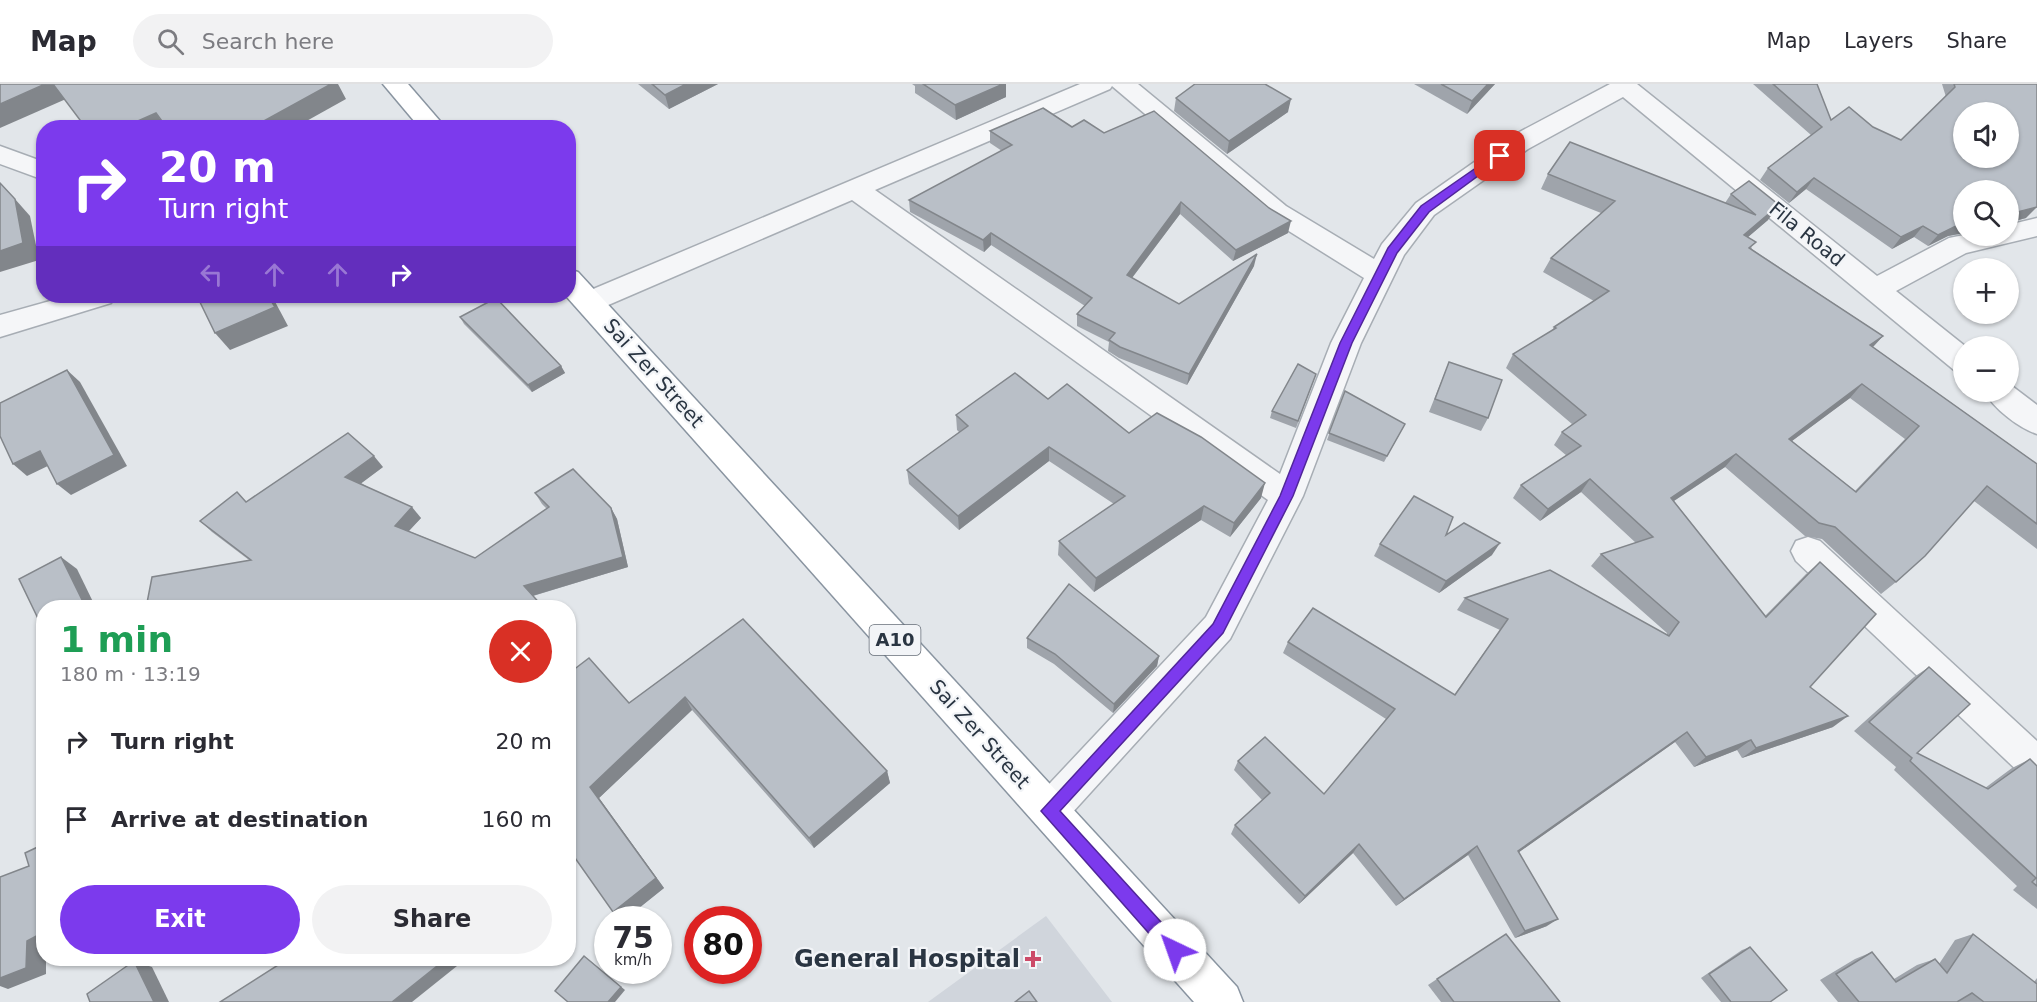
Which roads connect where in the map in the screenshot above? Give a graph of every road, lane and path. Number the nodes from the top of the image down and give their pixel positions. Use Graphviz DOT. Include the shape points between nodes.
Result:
graph roads {
  1 [pos="395,84"];
  2 [pos="1101,84"];
  3 [pos="1123,84"];
  4 [pos="1624,85"];
  5 [pos="427,120"];
  6 [pos="0,154"];
  7 [pos="36,169"];
  8 [pos="855,189"];
  9 [pos="2037,227"];
  10 [pos="2019,231"];
  11 [pos="1957,246"];
  12 [pos="1380,275"];
  13 [pos="579,290"];
  14 [pos="1875,290"];
  15 [pos="77,303"];
  16 [pos="0,326"];
  17 [pos="1953,353"];
  18 [pos="2012,402"];
  19 [pos="2037,422"];
  20 [pos="1287,496"];
  21 [pos="1808,551"];
  22 [pos="2037,765"];
  23 [pos="1049,811"];
  24 [pos="1222,1002"];
  1 -- 5 [label="highway"];
  2 -- 8 [label="street"];
  3 -- 12 [label="street" via="1276,212"];
  4 -- 12 [label="street" via="1519,143 1425,209 1392,251"];
  4 -- 14 [label="street, Fila Road"];
  6 -- 7 [label="street"];
  8 -- 13 [label="street"];
  8 -- 20 [label="street"];
  9 -- 10 [label="street"];
  11 -- 14 [label="street"];
  12 -- 20 [label="street" via="1346,343"];
  13 -- 23 [label="highway, Sai Zer Street / A10"];
  14 -- 17 [label="street, Fila Road"];
  15 -- 16 [label="street"];
  18 -- 19 [label="street"];
  20 -- 23 [label="street" via="1218,628"];
  21 -- 22 [label="street"];
  23 -- 24 [label="highway, Sai Zer Street / A10"];
}
